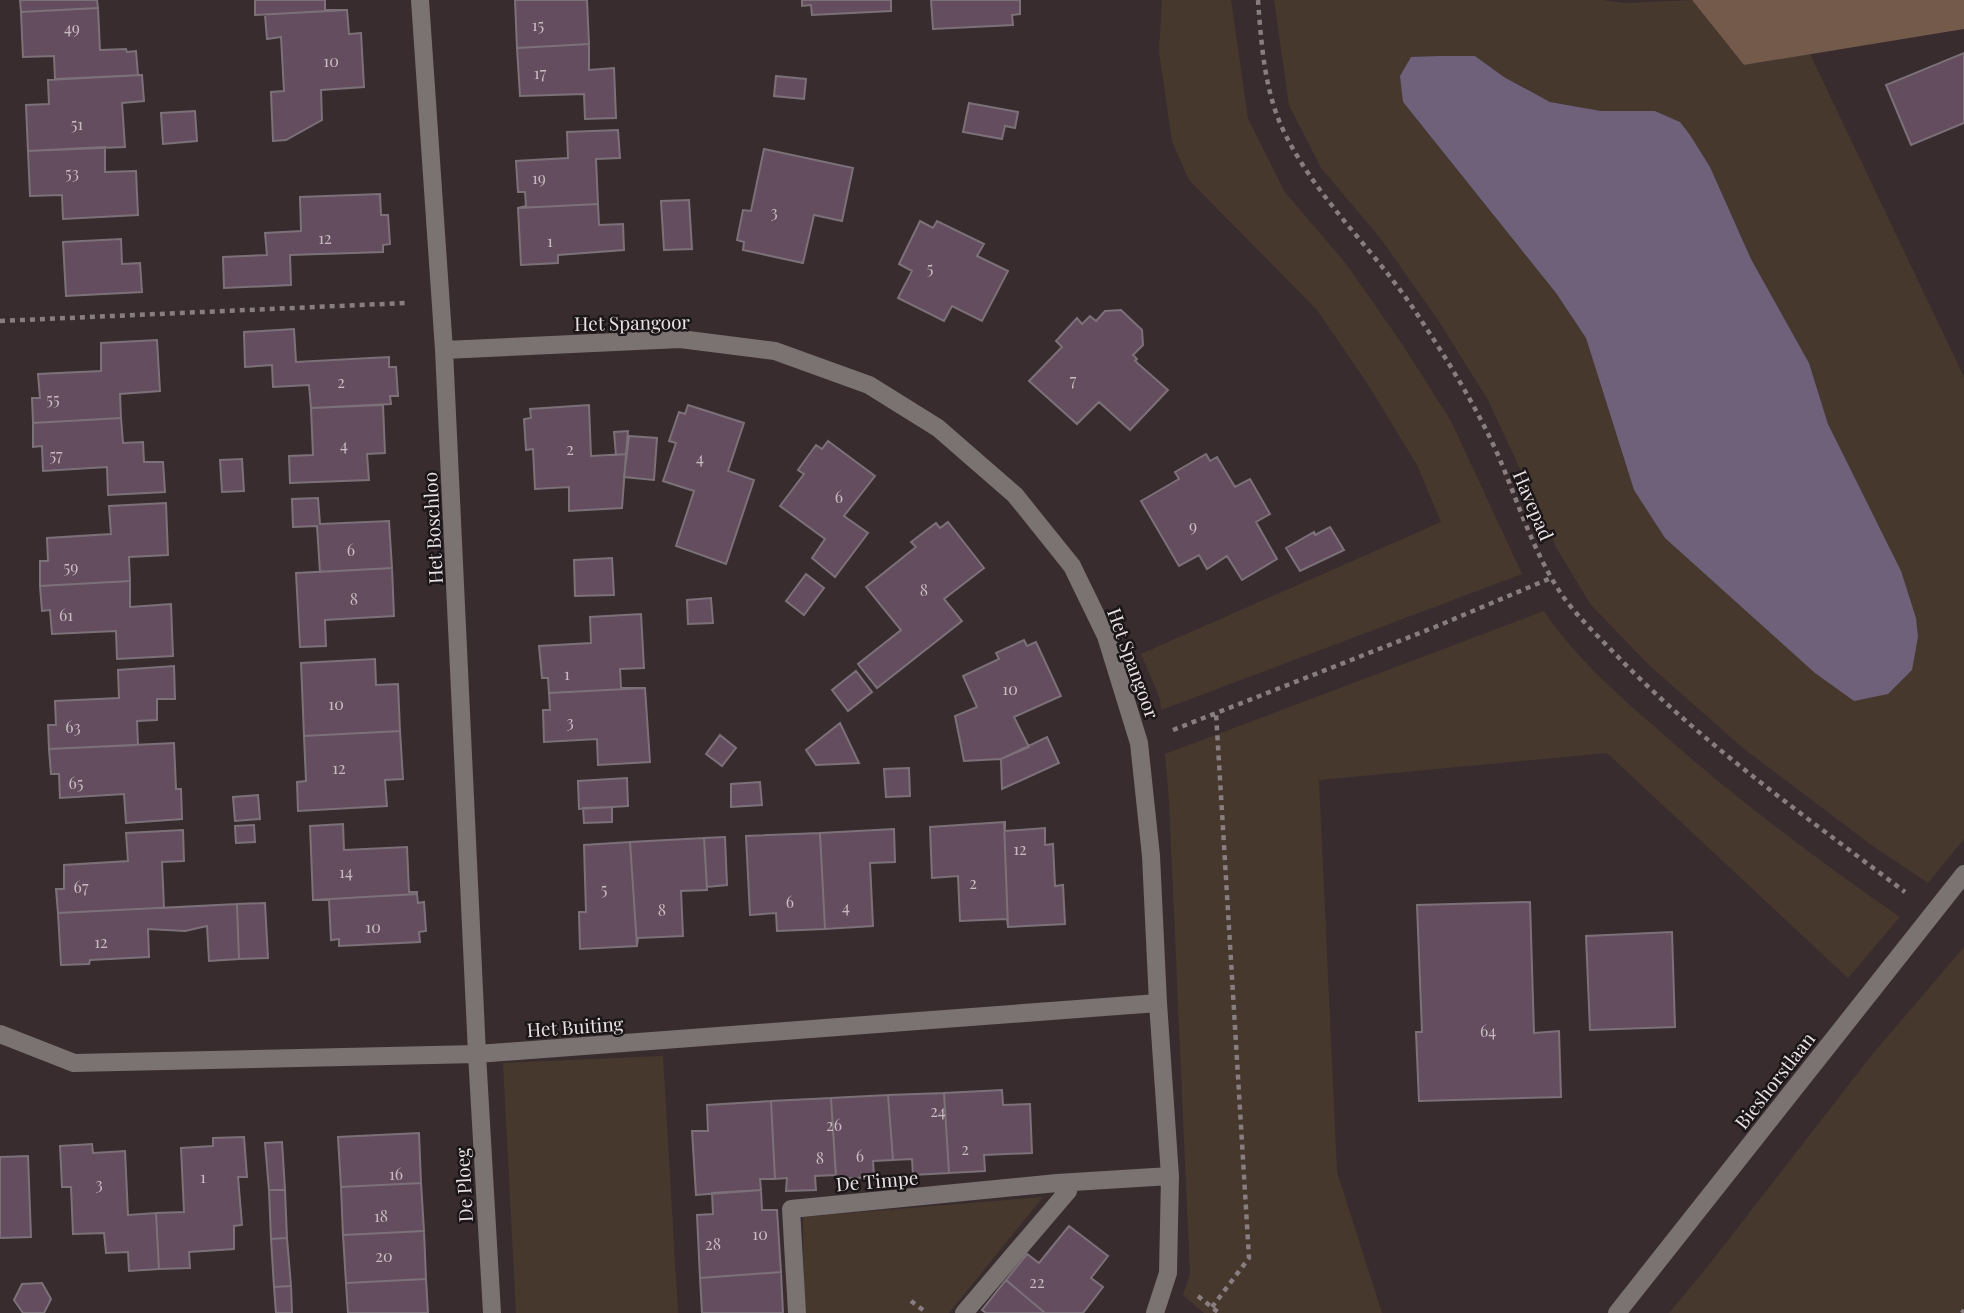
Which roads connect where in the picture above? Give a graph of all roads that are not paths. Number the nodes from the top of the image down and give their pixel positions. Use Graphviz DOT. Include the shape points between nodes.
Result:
graph roads {
  1 [pos="420,0"];
  2 [pos="444,349"];
  3 [pos="1964,874"];
  4 [pos="1158,1003"];
  5 [pos="0,1034"];
  6 [pos="477,1054"];
  7 [pos="1170,1177"];
  8 [pos="1063,1183"];
  9 [pos="492,1313"];
  10 [pos="797,1313"];
  11 [pos="964,1313"];
  12 [pos="1155,1313"];
  13 [pos="1617,1313"];
  1 -- 2 [label="street, Het Boschloo"];
  2 -- 4 [label="street, Het Spangoor" via="680,339 775,351 869,385 938,428 1015,495 1072,566 1106,636 1139,743 1151,856"];
  2 -- 6 [label="street, Het Boschloo"];
  3 -- 13 [label="street, Bieshorstlaan"];
  4 -- 6 [label="street, Het Buiting"];
  4 -- 7 [label="street, Het Spangoor"];
  5 -- 6 [label="street, Het Buiting" via="74,1063"];
  6 -- 9 [label="street, De Ploeg"];
  7 -- 8 [label="street, De Timpe"];
  7 -- 12 [label="street, Het Spangoor" via="1168,1273"];
  8 -- 10 [label="street, De Timpe" via="791,1209"];
  8 -- 11 [label="street" via="1068,1191"];
}
